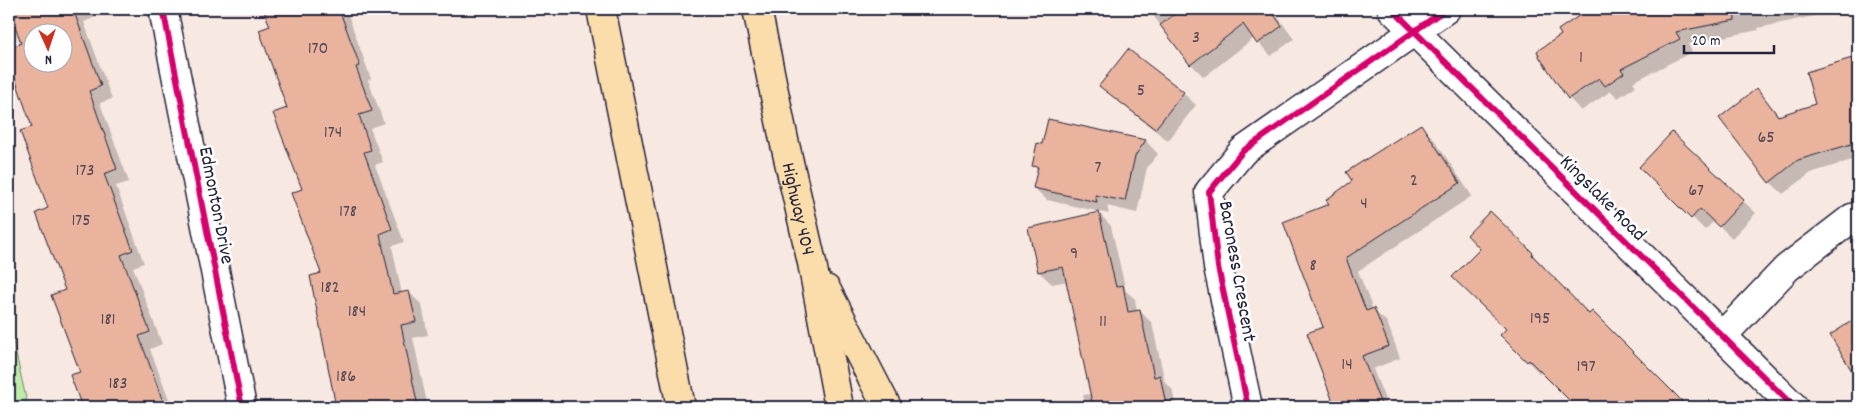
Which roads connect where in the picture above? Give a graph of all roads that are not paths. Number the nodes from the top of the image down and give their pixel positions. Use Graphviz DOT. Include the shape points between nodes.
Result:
graph roads {
  1 [pos="163,9"];
  2 [pos="601,9"];
  3 [pos="757,9"];
  4 [pos="1392,9"];
  5 [pos="1446,9"];
  6 [pos="1414,31"];
  7 [pos="1858,216"];
  8 [pos="812,263"];
  9 [pos="1722,336"];
  10 [pos="242,407"];
  11 [pos="682,407"];
  12 [pos="839,407"];
  13 [pos="887,407"];
  14 [pos="1248,407"];
  15 [pos="1794,407"];
  1 -- 10 [label="street, Edmonton Drive"];
  2 -- 11 [label="highway"];
  3 -- 8 [label="highway, Highway 404"];
  4 -- 6 [label="street, Kingslake Road"];
  5 -- 6 [label="street, Baroness Crescent"];
  6 -- 9 [label="street, Kingslake Road"];
  6 -- 14 [label="street, Baroness Crescent" via="1243,151 1209,192 1218,267"];
  7 -- 9 [label="street" via="1787,268"];
  8 -- 12 [label="highway, Highway 404"];
  8 -- 13 [label="highway"];
  9 -- 15 [label="street, Kingslake Road"];
}
